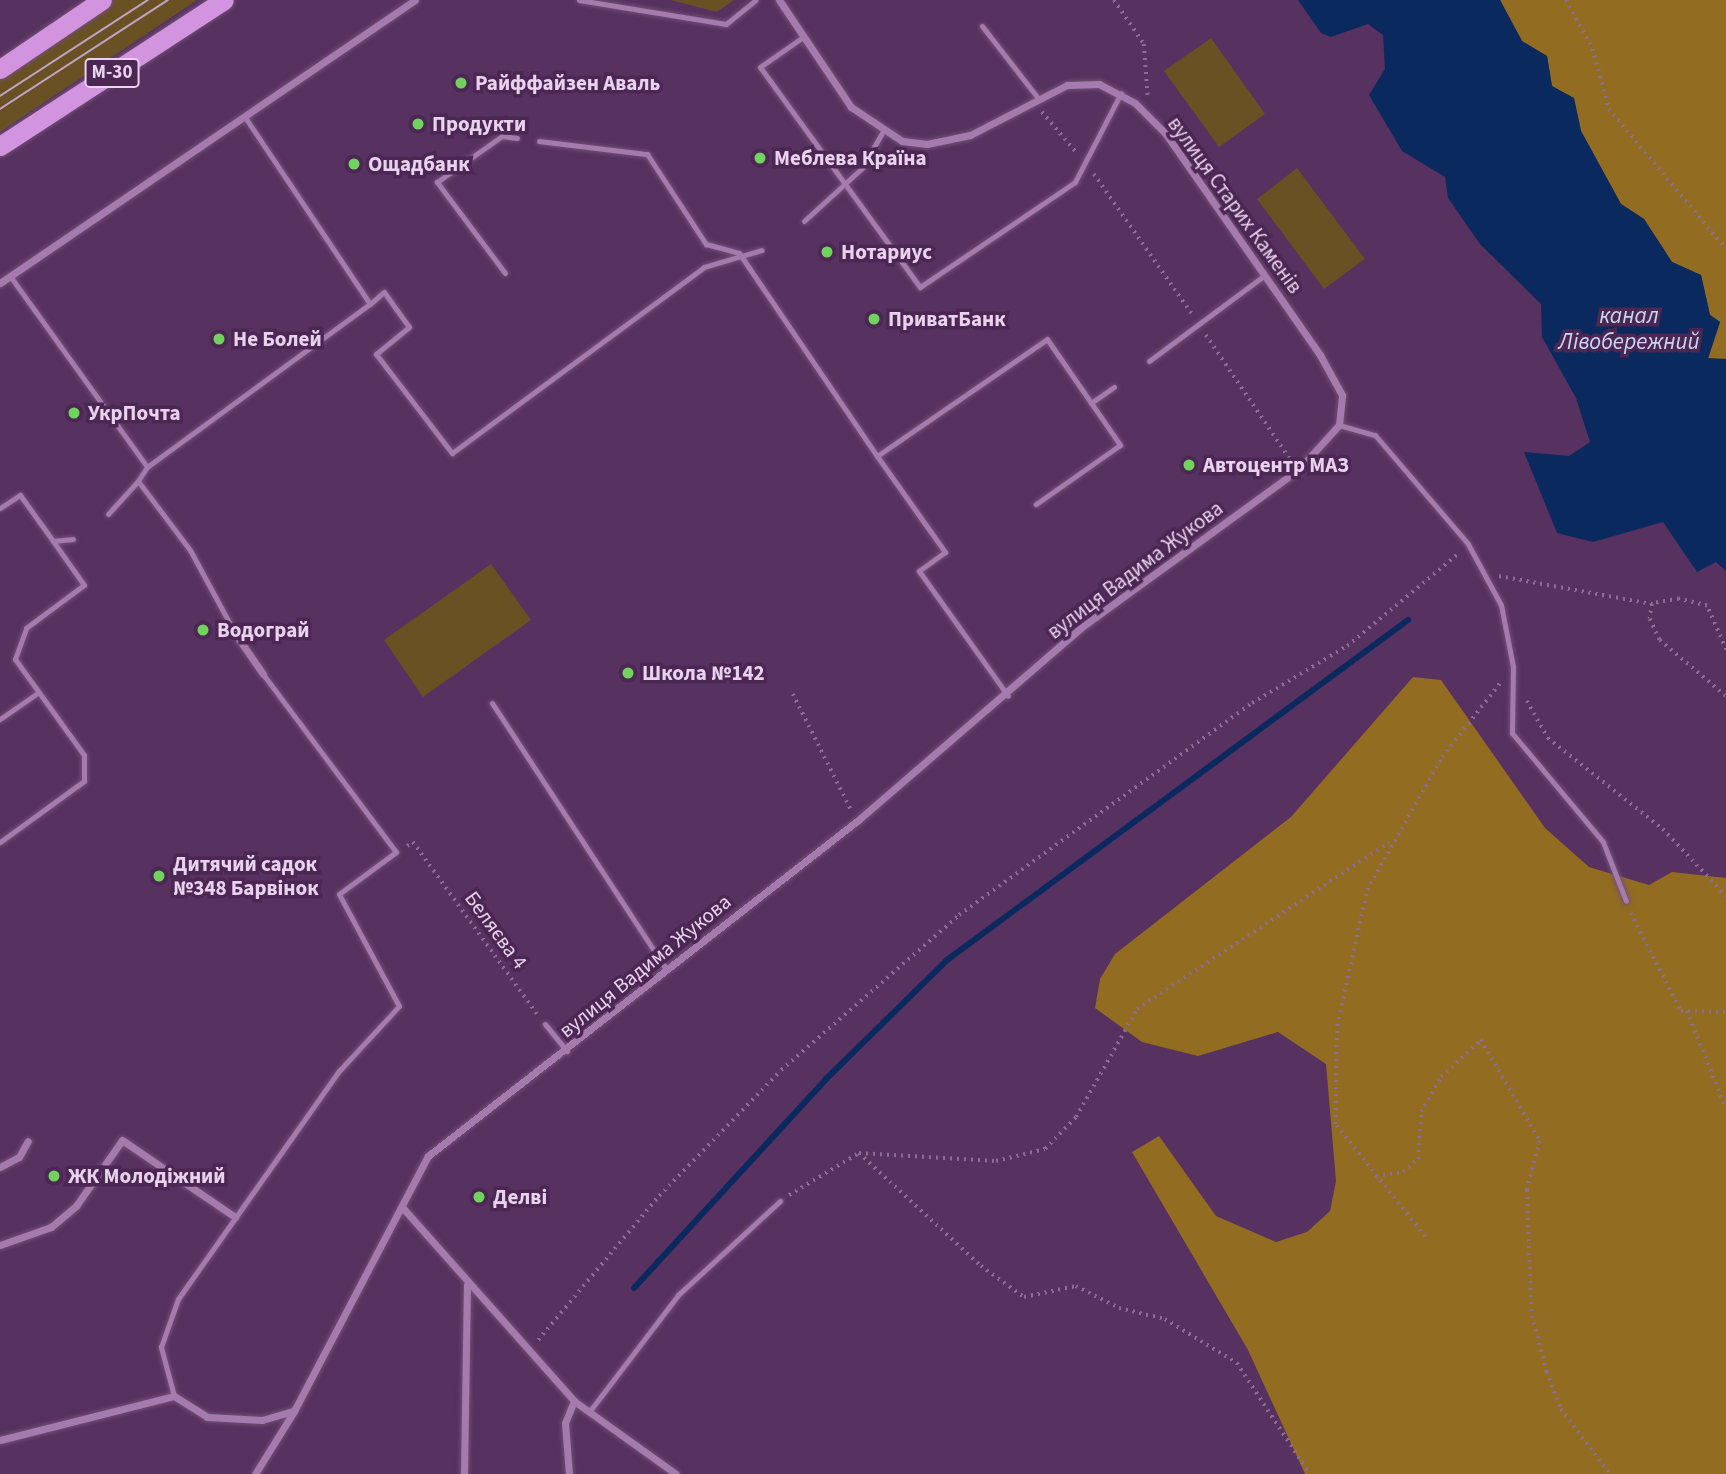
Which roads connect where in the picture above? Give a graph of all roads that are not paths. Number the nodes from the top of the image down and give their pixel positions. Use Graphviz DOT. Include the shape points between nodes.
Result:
graph roads {
  1 [pos="102,0"];
  2 [pos="224,0"];
  3 [pos="415,0"];
  4 [pos="579,0"];
  5 [pos="756,0"];
  6 [pos="779,0"];
  7 [pos="982,26"];
  8 [pos="803,37"];
  9 [pos="0,69"];
  10 [pos="1121,93"];
  11 [pos="1035,98"];
  12 [pos="244,116"];
  13 [pos="882,133"];
  14 [pos="517,138"];
  15 [pos="539,141"];
  16 [pos="0,146"];
  17 [pos="843,181"];
  18 [pos="804,221"];
  19 [pos="762,250"];
  20 [pos="739,253"];
  21 [pos="505,273"];
  22 [pos="1265,275"];
  23 [pos="10,276"];
  24 [pos="0,283"];
  25 [pos="370,304"];
  26 [pos="1149,361"];
  27 [pos="1114,387"];
  28 [pos="1091,403"];
  29 [pos="1339,425"];
  30 [pos="877,456"];
  31 [pos="147,467"];
  32 [pos="138,481"];
  33 [pos="1036,505"];
  34 [pos="0,508"];
  35 [pos="108,514"];
  36 [pos="72,539"];
  37 [pos="52,541"];
  38 [pos="236,635"];
  39 [pos="263,674"];
  40 [pos="39,692"];
  41 [pos="1008,696"];
  42 [pos="492,703"];
  43 [pos="0,719"];
  44 [pos="0,842"];
  45 [pos="1626,901"];
  46 [pos="667,970"];
  47 [pos="545,1024"];
  48 [pos="567,1051"];
  49 [pos="28,1141"];
  50 [pos="0,1167"];
  51 [pos="780,1201"];
  52 [pos="402,1207"];
  53 [pos="235,1217"];
  54 [pos="0,1245"];
  55 [pos="467,1284"];
  56 [pos="174,1396"];
  57 [pos="574,1401"];
  58 [pos="294,1411"];
  59 [pos="589,1412"];
  60 [pos="0,1440"];
  61 [pos="255,1474"];
  62 [pos="464,1474"];
  63 [pos="569,1474"];
  64 [pos="676,1474"];
  1 -- 9 [label="highway"];
  2 -- 16 [label="highway, М-30"];
  3 -- 12 [label="street"];
  4 -- 5 [label="lane" via="726,24"];
  6 -- 8 [label="street, вулиця Старих Каменів"];
  7 -- 11 [label="lane"];
  8 -- 13 [label="street, вулиця Старих Каменів" via="851,107"];
  8 -- 17 [label="lane" via="760,67"];
  10 -- 11 [label="street, вулиця Старих Каменів" via="1085,83"];
  10 -- 17 [label="lane" via="1088,166 1075,182 920,287"];
  10 -- 22 [label="street, вулиця Старих Каменів" via="1150,117"];
  11 -- 13 [label="street, вулиця Старих Каменів" via="949,142 902,141"];
  12 -- 23 [label="street"];
  12 -- 25 [label="lane"];
  13 -- 17 [label="lane" via="862,168"];
  14 -- 21 [label="lane" via="502,136 437,182"];
  15 -- 20 [label="lane" via="647,154 706,244"];
  17 -- 18 [label="lane"];
  19 -- 20 [label="lane"];
  20 -- 25 [label="lane" via="704,268 452,453 376,354 409,327 384,292"];
  20 -- 30 [label="lane"];
  22 -- 26 [label="lane"];
  22 -- 29 [label="street, вулиця Старих Каменів" via="1337,381 1344,411"];
  23 -- 24 [label="street"];
  23 -- 31 [label="lane"];
  25 -- 31 [label="lane"];
  27 -- 28 [label="lane"];
  28 -- 30 [label="lane" via="1047,339"];
  28 -- 33 [label="lane" via="1119,445"];
  29 -- 41 [label="street, вулиця Вадима Жукова" via="1298,470 1083,626"];
  29 -- 45 [label="lane" via="1375,435 1468,544 1501,605 1513,667 1511,733 1603,842"];
  30 -- 41 [label="lane" via="945,552 919,571"];
  31 -- 32 [label="lane"];
  32 -- 35 [label="lane"];
  32 -- 38 [label="lane" via="190,550"];
  34 -- 37 [label="lane" via="20,495"];
  36 -- 37 [label="lane"];
  37 -- 40 [label="lane" via="84,585 26,628 15,659"];
  38 -- 39 [label="street"];
  39 -- 53 [label="lane" via="396,852 340,894 396,992 397,1013 339,1070"];
  40 -- 43 [label="lane"];
  40 -- 44 [label="lane" via="84,755 84,782"];
  41 -- 46 [label="street, вулиця Вадима Жукова"];
  42 -- 46 [label="lane"];
  46 -- 48 [label="street, вулиця Вадима Жукова"];
  47 -- 48 [label="lane"];
  48 -- 52 [label="street, вулиця Вадима Жукова" via="428,1156"];
  49 -- 50 [label="street" via="19,1157"];
  51 -- 59 [label="lane" via="678,1295"];
  52 -- 55 [label="street"];
  52 -- 58 [label="street, вулиця Вадима Жукова"];
  53 -- 54 [label="street" via="122,1140 76,1206 51,1227"];
  53 -- 56 [label="lane" via="166,1322 163,1360"];
  55 -- 57 [label="street"];
  55 -- 62 [label="street"];
  56 -- 58 [label="street" via="207,1417 262,1420"];
  56 -- 60 [label="street"];
  57 -- 59 [label="street"];
  57 -- 63 [label="street" via="565,1423"];
  58 -- 61 [label="street, вулиця Вадима Жукова"];
  59 -- 64 [label="street"];
}
